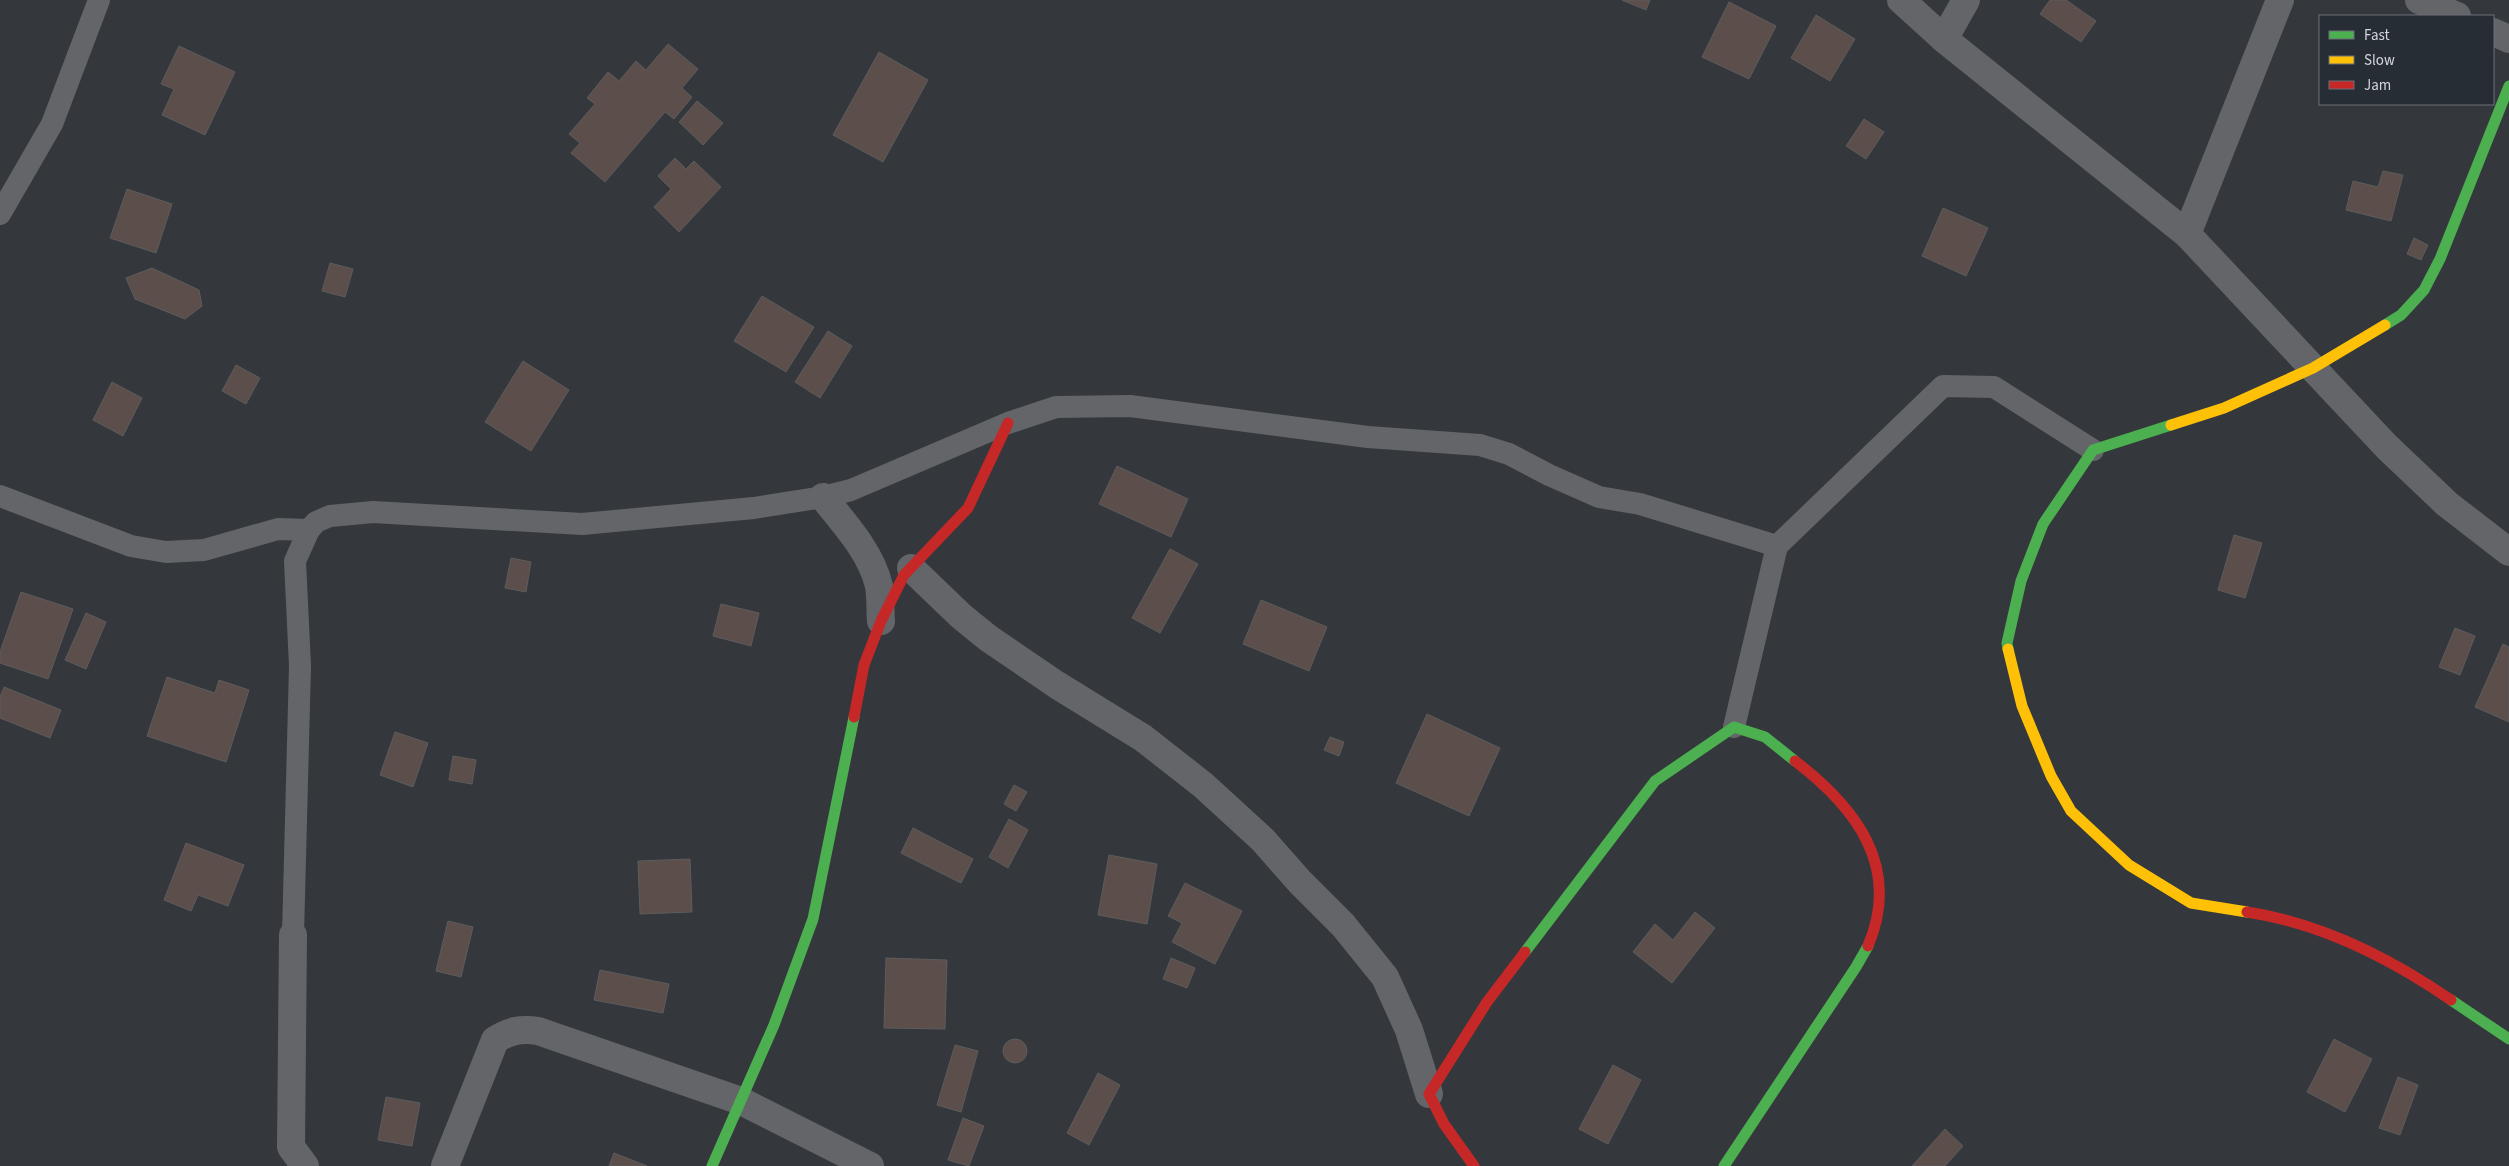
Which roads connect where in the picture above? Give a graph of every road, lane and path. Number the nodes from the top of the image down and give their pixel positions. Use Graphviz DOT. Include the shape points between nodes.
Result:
graph roads {
  1 [pos="99,0"];
  2 [pos="1901,0"];
  3 [pos="1966,0"];
  4 [pos="2280,0"];
  5 [pos="2419,0"];
  6 [pos="2455,15"];
  7 [pos="2494,32"];
  8 [pos="1944,39"];
  9 [pos="2509,39"];
  10 [pos="2509,86"];
  11 [pos="0,214"];
  12 [pos="2187,234"];
  13 [pos="2313,368"];
  14 [pos="1008,423"];
  15 [pos="2093,450"];
  16 [pos="0,496"];
  17 [pos="822,497"];
  18 [pos="309,530"];
  19 [pos="1776,546"];
  20 [pos="2509,552"];
  21 [pos="912,568"];
  22 [pos="881,621"];
  23 [pos="1734,727"];
  24 [pos="293,935"];
  25 [pos="2509,1039"];
  26 [pos="1429,1094"];
  27 [pos="741,1100"];
  28 [pos="305,1166"];
  29 [pos="445,1166"];
  30 [pos="712,1166"];
  31 [pos="870,1166"];
  32 [pos="1474,1166"];
  33 [pos="1724,1166"];
  1 -- 11 [label="lane" via="52,124"];
  2 -- 8 [label="street"];
  3 -- 8 [label="street"];
  4 -- 12 [label="street"];
  5 -- 6 [label="street"];
  7 -- 9 [label="street"];
  8 -- 12 [label="street"];
  10 -- 13 [label="street" via="2440,259 2424,290 2401,315"];
  12 -- 13 [label="street"];
  13 -- 15 [label="street" via="2224,408"];
  13 -- 20 [label="street" via="2446,504"];
  14 -- 17 [label="lane" via="851,490"];
  14 -- 19 [label="lane" via="1056,407 1130,406 1368,436 1480,445 1509,454 1599,497 1640,504"];
  14 -- 21 [label="street" via="968,508"];
  15 -- 19 [label="lane" via="1994,387 1943,386"];
  15 -- 25 [label="street" via="2043,524 2021,581 2007,644 2022,706 2050,776 2071,811 2129,865 2191,903 2268,915 2343,940 2409,970"];
  16 -- 18 [label="lane" via="131,546 166,552 204,550 278,529"];
  17 -- 18 [label="lane" via="754,508 582,524 373,512 330,516 316,522"];
  17 -- 22 [label="street" via="845,525 873,569 879,587"];
  18 -- 24 [label="lane" via="295,561 294,578 300,666"];
  19 -- 23 [label="lane"];
  21 -- 22 [label="street" via="904,575"];
  21 -- 26 [label="street" via="988,638 1143,738 1203,785 1263,840 1343,925 1385,977 1409,1030"];
  22 -- 27 [label="street" via="864,665 813,919 774,1025"];
  23 -- 26 [label="street" via="1655,781 1487,1002"];
  23 -- 33 [label="street" via="1773,743 1842,802 1869,841 1876,861 1878,883 1877,913 1870,940 1856,967"];
  24 -- 28 [label="street" via="290,1147"];
  26 -- 32 [label="street" via="1444,1124"];
  27 -- 29 [label="street" via="524,1029 495,1040"];
  27 -- 30 [label="street"];
  27 -- 31 [label="street"];
}
